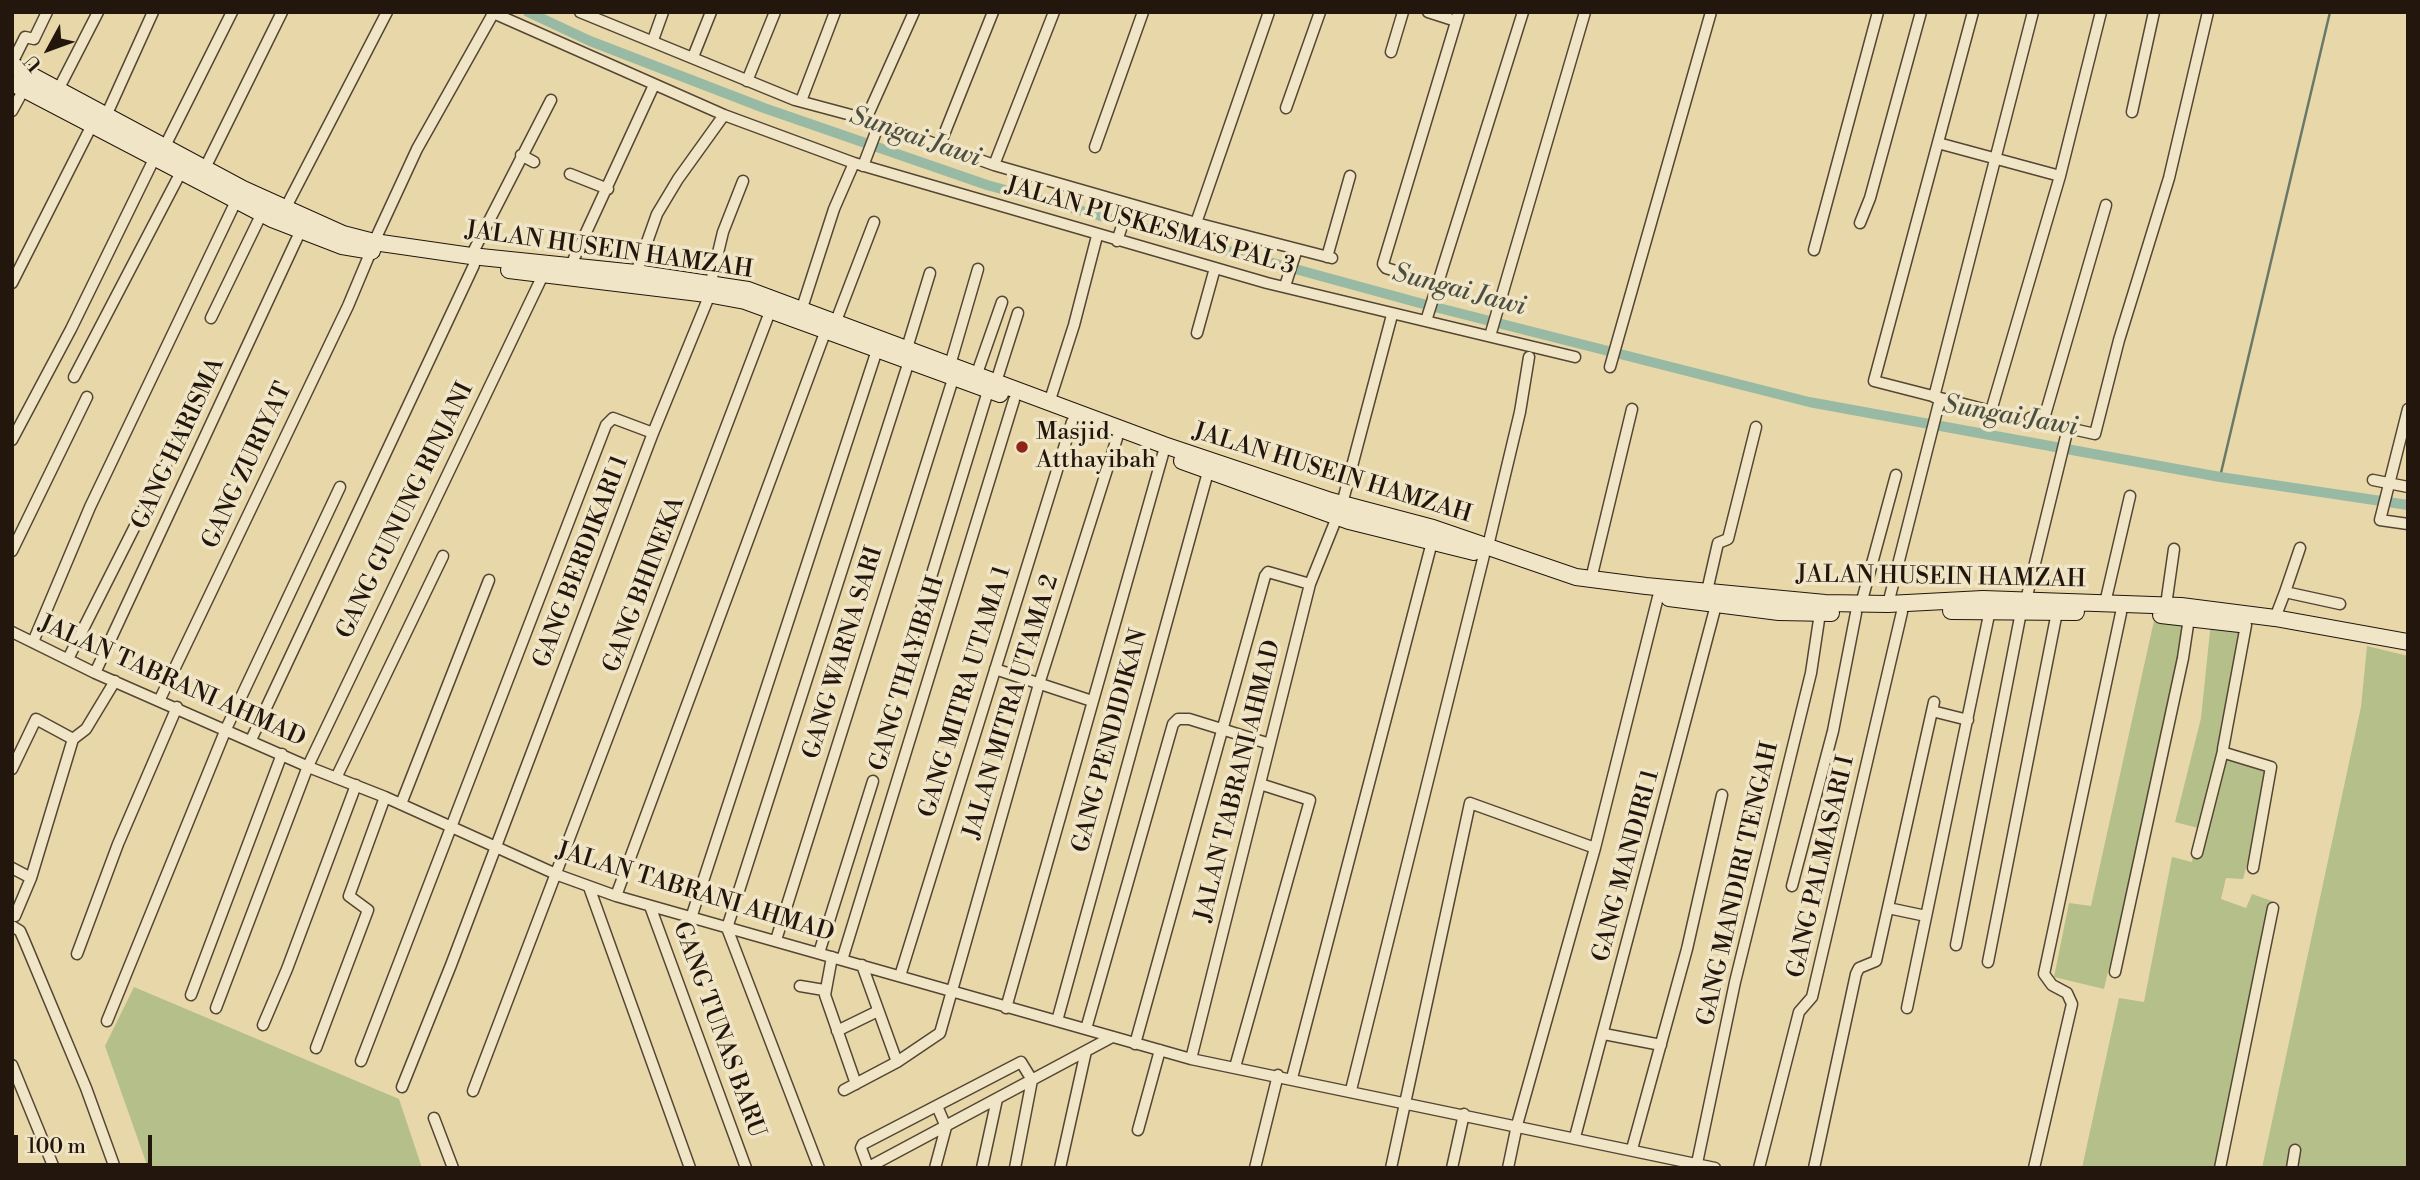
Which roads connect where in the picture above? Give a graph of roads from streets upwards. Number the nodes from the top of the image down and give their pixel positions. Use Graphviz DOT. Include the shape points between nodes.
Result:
graph roads {
  1 [pos="47,12"];
  2 [pos="98,12"];
  3 [pos="153,12"];
  4 [pos="232,12"];
  5 [pos="282,12"];
  6 [pos="387,12"];
  7 [pos="663,12"];
  8 [pos="711,12"];
  9 [pos="775,12"];
  10 [pos="835,12"];
  11 [pos="914,12"];
  12 [pos="993,12"];
  13 [pos="1054,12"];
  14 [pos="1143,12"];
  15 [pos="1269,12"];
  16 [pos="1320,12"];
  17 [pos="1403,12"];
  18 [pos="1428,12"];
  19 [pos="1523,12"];
  20 [pos="1585,12"];
  21 [pos="1711,12"];
  22 [pos="1878,12"];
  23 [pos="1921,12"];
  24 [pos="1973,12"];
  25 [pos="2033,12"];
  26 [pos="2101,12"];
  27 [pos="2154,12"];
  28 [pos="2208,12"];
  29 [pos="493,13"];
  30 [pos="583,13"];
  31 [pos="1458,17"];
  32 [pos="653,40"];
  33 [pos="1391,51"];
  34 [pos="693,57"];
  35 [pos="12,64"];
  36 [pos="747,81"];
  37 [pos="654,85"];
  38 [pos="18,86"];
  39 [pos="58,90"];
  40 [pos="551,100"];
  41 [pos="801,102"];
  42 [pos="1286,108"];
  43 [pos="12,111"];
  44 [pos="2132,112"];
  45 [pos="724,115"];
  46 [pos="99,119"];
  47 [pos="866,119"];
  48 [pos="878,127"];
  49 [pos="1938,144"];
  50 [pos="939,147"];
  51 [pos="1095,147"];
  52 [pos="160,151"];
  53 [pos="521,155"];
  54 [pos="1995,158"];
  55 [pos="534,162"];
  56 [pos="861,162"];
  57 [pos="994,164"];
  58 [pos="205,168"];
  59 [pos="182,170"];
  60 [pos="570,174"];
  61 [pos="1350,176"];
  62 [pos="2060,176"];
  63 [pos="743,181"];
  64 [pos="608,190"];
  65 [pos="237,199"];
  66 [pos="2106,205"];
  67 [pos="1127,208"];
  68 [pos="285,209"];
  69 [pos="262,213"];
  70 [pos="874,222"];
  71 [pos="1196,223"];
  72 [pos="1860,223"];
  73 [pos="300,232"];
  74 [pos="1097,236"];
  75 [pos="1118,237"];
  76 [pos="373,246"];
  77 [pos="1814,250"];
  78 [pos="1296,252"];
  79 [pos="473,260"];
  80 [pos="571,265"];
  81 [pos="1214,268"];
  82 [pos="978,269"];
  83 [pos="636,273"];
  84 [pos="930,274"];
  85 [pos="543,275"];
  86 [pos="12,283"];
  87 [pos="1285,286"];
  88 [pos="1436,287"];
  89 [pos="710,288"];
  90 [pos="1002,302"];
  91 [pos="802,308"];
  92 [pos="771,309"];
  93 [pos="1018,313"];
  94 [pos="1392,315"];
  95 [pos="1427,317"];
  96 [pos="211,318"];
  97 [pos="831,325"];
  98 [pos="1197,333"];
  99 [pos="1492,333"];
  100 [pos="877,350"];
  101 [pos="908,355"];
  102 [pos="1529,357"];
  103 [pos="1575,357"];
  104 [pos="1611,363"];
  105 [pos="951,372"];
  106 [pos="74,377"];
  107 [pos="983,383"];
  108 [pos="87,397"];
  109 [pos="1937,398"];
  110 [pos="1014,400"];
  111 [pos="1049,403"];
  112 [pos="1632,409"];
  113 [pos="2408,409"];
  114 [pos="192,413"];
  115 [pos="2030,418"];
  116 [pos="1072,422"];
  117 [pos="2043,422"];
  118 [pos="1756,427"];
  119 [pos="653,433"];
  120 [pos="2067,433"];
  121 [pos="1117,438"];
  122 [pos="12,440"];
  123 [pos="1163,454"];
  124 [pos="1184,456"];
  125 [pos="1208,472"];
  126 [pos="1896,475"];
  127 [pos="2373,480"];
  128 [pos="2389,482"];
  129 [pos="340,486"];
  130 [pos="2408,487"];
  131 [pos="2130,496"];
  132 [pos="1340,511"];
  133 [pos="2408,524"];
  134 [pos="1432,541"];
  135 [pos="2300,548"];
  136 [pos="2174,549"];
  137 [pos="1486,550"];
  138 [pos="12,551"];
  139 [pos="443,556"];
  140 [pos="1591,579"];
  141 [pos="489,580"];
  142 [pos="1310,584"];
  143 [pos="2285,592"];
  144 [pos="1676,594"];
  145 [pos="1658,597"];
  146 [pos="1712,598"];
  147 [pos="2105,603"];
  148 [pos="2340,604"];
  149 [pos="2166,605"];
  150 [pos="2024,606"];
  151 [pos="1982,607"];
  152 [pos="1859,608"];
  153 [pos="1895,608"];
  154 [pos="2057,612"];
  155 [pos="1820,613"];
  156 [pos="2122,613"];
  157 [pos="2189,618"];
  158 [pos="2274,618"];
  159 [pos="2247,620"];
  160 [pos="12,632"];
  161 [pos="33,642"];
  162 [pos="2408,642"];
  163 [pos="909,649"];
  164 [pos="2408,651"];
  165 [pos="68,659"];
  166 [pos="995,669"];
  167 [pos="95,673"];
  168 [pos="115,681"];
  169 [pos="1039,684"];
  170 [pos="160,699"];
  171 [pos="1092,701"];
  172 [pos="177,707"];
  173 [pos="1968,720"];
  174 [pos="226,729"];
  175 [pos="1221,731"];
  176 [pos="73,739"];
  177 [pos="251,740"];
  178 [pos="1270,744"];
  179 [pos="2223,751"];
  180 [pos="282,754"];
  181 [pos="308,766"];
  182 [pos="12,769"];
  183 [pos="336,778"];
  184 [pos="873,780"];
  185 [pos="1260,784"];
  186 [pos="356,785"];
  187 [pos="1722,795"];
  188 [pos="385,797"];
  189 [pos="401,804"];
  190 [pos="450,825"];
  191 [pos="496,847"];
  192 [pos="1595,848"];
  193 [pos="2197,853"];
  194 [pos="2253,867"];
  195 [pos="12,868"];
  196 [pos="558,875"];
  197 [pos="32,878"];
  198 [pos="1792,886"];
  199 [pos="589,887"];
  200 [pos="616,896"];
  201 [pos="650,906"];
  202 [pos="1888,908"];
  203 [pos="2273,908"];
  204 [pos="1926,916"];
  205 [pos="691,918"];
  206 [pos="13,921"];
  207 [pos="727,928"];
  208 [pos="776,940"];
  209 [pos="1956,945"];
  210 [pos="819,953"];
  211 [pos="77,954"];
  212 [pos="837,959"];
  213 [pos="1988,962"];
  214 [pos="862,965"];
  215 [pos="2115,972"];
  216 [pos="900,976"];
  217 [pos="800,986"];
  218 [pos="951,989"];
  219 [pos="824,990"];
  220 [pos="191,995"];
  221 [pos="216,1008"];
  222 [pos="1006,1008"];
  223 [pos="1907,1008"];
  224 [pos="878,1011"];
  225 [pos="107,1020"];
  226 [pos="1057,1021"];
  227 [pos="263,1025"];
  228 [pos="1086,1029"];
  229 [pos="837,1031"];
  230 [pos="1604,1034"];
  231 [pos="1112,1037"];
  232 [pos="1135,1044"];
  233 [pos="1661,1045"];
  234 [pos="316,1048"];
  235 [pos="1160,1050"];
  236 [pos="1086,1051"];
  237 [pos="1191,1059"];
  238 [pos="361,1061"];
  239 [pos="897,1062"];
  240 [pos="12,1065"];
  241 [pos="1235,1067"];
  242 [pos="1278,1075"];
  243 [pos="1292,1078"];
  244 [pos="1032,1080"];
  245 [pos="856,1084"];
  246 [pos="402,1087"];
  247 [pos="974,1087"];
  248 [pos="844,1090"];
  249 [pos="1350,1090"];
  250 [pos="474,1091"];
  251 [pos="998,1099"];
  252 [pos="1403,1102"];
  253 [pos="937,1106"];
  254 [pos="982,1107"];
  255 [pos="1464,1114"];
  256 [pos="434,1118"];
  257 [pos="1517,1125"];
  258 [pos="946,1127"];
  259 [pos="1138,1130"];
  260 [pos="1575,1137"];
  261 [pos="1632,1149"];
  262 [pos="2295,1150"];
  263 [pos="880,1164"];
  264 [pos="1696,1166"];
  265 [pos="867,1167"];
  266 [pos="54,1168"];
  267 [pos="115,1168"];
  268 [pos="453,1168"];
  269 [pos="690,1168"];
  270 [pos="746,1168"];
  271 [pos="819,1168"];
  272 [pos="935,1168"];
  273 [pos="982,1168"];
  274 [pos="1015,1168"];
  275 [pos="1060,1168"];
  276 [pos="1255,1168"];
  277 [pos="1391,1168"];
  278 [pos="1452,1168"];
  279 [pos="1508,1168"];
  280 [pos="1715,1168"];
  281 [pos="1759,1168"];
  282 [pos="1814,1168"];
  283 [pos="2034,1168"];
  284 [pos="2220,1168"];
  285 [pos="2292,1168"];
  1 -- 35 [label="street" via="34,39 25,37"];
  2 -- 39 [label="street"];
  3 -- 46 [label="street"];
  4 -- 52 [label="street"];
  5 -- 58 [label="street"];
  6 -- 68 [label="street"];
  7 -- 32 [label="street"];
  8 -- 34 [label="street"];
  9 -- 36 [label="street"];
  10 -- 41 [label="street"];
  11 -- 47 [label="street"];
  12 -- 50 [label="street"];
  13 -- 57 [label="street"];
  14 -- 51 [label="street"];
  15 -- 71 [label="street"];
  16 -- 42 [label="street"];
  17 -- 33 [label="street"];
  18 -- 31 [label="street"];
  19 -- 88 [label="street"];
  20 -- 99 [label="street"];
  21 -- 104 [label="street"];
  22 -- 77 [label="street"];
  23 -- 72 [label="street"];
  24 -- 49 [label="street"];
  25 -- 54 [label="street, GANG PALMASARI I"];
  26 -- 62 [label="street"];
  27 -- 44 [label="street"];
  28 -- 120 [label="street" via="2169,178 2095,434"];
  29 -- 37 [label="street, JALAN PUSKESMAS PAL 3"];
  29 -- 76 [label="street, GANG ZURIYAT" via="417,149"];
  30 -- 32 [label="street"];
  31 -- 88 [label="street" via="1383,264"];
  32 -- 34 [label="street"];
  34 -- 36 [label="street"];
  35 -- 39 [label="street, JALAN HUSEIN HAMZAH"];
  36 -- 41 [label="street"];
  37 -- 45 [label="street, JALAN PUSKESMAS PAL 3"];
  37 -- 64 [label="street"];
  38 -- 43 [label="street"];
  38 -- 46 [label="street, JALAN HUSEIN HAMZAH"];
  39 -- 46 [label="street, JALAN HUSEIN HAMZAH"];
  40 -- 53 [label="street"];
  41 -- 47 [label="street"];
  45 -- 56 [label="street, JALAN PUSKESMAS PAL 3"];
  45 -- 83 [label="street" via="657,214"];
  46 -- 52 [label="street, JALAN HUSEIN HAMZAH"];
  46 -- 86 [label="street"];
  47 -- 48 [label="street"];
  48 -- 50 [label="street"];
  48 -- 56 [label="street"];
  49 -- 54 [label="street"];
  49 -- 109 [label="street" via="1874,381"];
  50 -- 57 [label="street"];
  52 -- 58 [label="street, JALAN HUSEIN HAMZAH"];
  52 -- 59 [label="street, JALAN HUSEIN HAMZAH"];
  52 -- 122 [label="street"];
  53 -- 55 [label="street"];
  53 -- 79 [label="street"];
  54 -- 62 [label="street"];
  54 -- 109 [label="street, GANG PALMASARI I"];
  56 -- 74 [label="street, JALAN PUSKESMAS PAL 3"];
  56 -- 91 [label="street" via="834,209"];
  57 -- 67 [label="street"];
  58 -- 68 [label="street, JALAN HUSEIN HAMZAH"];
  59 -- 65 [label="street, JALAN HUSEIN HAMZAH"];
  59 -- 106 [label="street"];
  60 -- 64 [label="street"];
  61 -- 78 [label="street" via="1329,257"];
  62 -- 109 [label="street" via="1991,411"];
  63 -- 89 [label="street, GANG BERDIKARI 1" via="723,232"];
  64 -- 80 [label="street"];
  65 -- 69 [label="street, JALAN HUSEIN HAMZAH"];
  65 -- 161 [label="street" via="100,483"];
  66 -- 117 [label="street"];
  67 -- 71 [label="street"];
  67 -- 75 [label="street"];
  68 -- 76 [label="street, JALAN HUSEIN HAMZAH"];
  69 -- 73 [label="street, JALAN HUSEIN HAMZAH"];
  69 -- 96 [label="street"];
  70 -- 97 [label="street"];
  71 -- 78 [label="street"];
  73 -- 76 [label="street, JALAN HUSEIN HAMZAH" via="342,246"];
  73 -- 167 [label="street, GANG HARISMA"];
  74 -- 75 [label="street, JALAN PUSKESMAS PAL 3"];
  74 -- 111 [label="street"];
  75 -- 81 [label="street, JALAN PUSKESMAS PAL 3"];
  76 -- 79 [label="street, JALAN HUSEIN HAMZAH"];
  76 -- 170 [label="street, GANG ZURIYAT"];
  78 -- 87 [label="street"];
  79 -- 80 [label="street, JALAN HUSEIN HAMZAH"];
  79 -- 85 [label="street, JALAN HUSEIN HAMZAH"];
  79 -- 177 [label="street"];
  80 -- 83 [label="street, JALAN HUSEIN HAMZAH"];
  81 -- 87 [label="street, JALAN PUSKESMAS PAL 3"];
  81 -- 98 [label="street"];
  82 -- 105 [label="street, GANG WARNA SARI"];
  83 -- 89 [label="street, JALAN HUSEIN HAMZAH"];
  84 -- 101 [label="street"];
  85 -- 89 [label="street, JALAN HUSEIN HAMZAH"];
  85 -- 181 [label="street, GANG GUNUNG RINJANI"];
  87 -- 94 [label="street, JALAN PUSKESMAS PAL 3"];
  88 -- 95 [label="street"];
  89 -- 91 [label="street, JALAN HUSEIN HAMZAH" via="748,289"];
  89 -- 92 [label="street, JALAN HUSEIN HAMZAH"];
  89 -- 119 [label="street, GANG BERDIKARI 1"];
  90 -- 107 [label="street"];
  91 -- 97 [label="street, JALAN HUSEIN HAMZAH"];
  92 -- 97 [label="street, JALAN HUSEIN HAMZAH"];
  92 -- 196 [label="street, GANG BHINEKA"];
  93 -- 107 [label="street"];
  94 -- 95 [label="street, JALAN PUSKESMAS PAL 3"];
  94 -- 132 [label="street, JALAN TABRANI AHMAD"];
  95 -- 99 [label="street, JALAN PUSKESMAS PAL 3"];
  97 -- 100 [label="street, JALAN HUSEIN HAMZAH"];
  97 -- 101 [label="street, JALAN HUSEIN HAMZAH"];
  97 -- 200 [label="street"];
  99 -- 103 [label="street, JALAN PUSKESMAS PAL 3"];
  100 -- 101 [label="street, JALAN HUSEIN HAMZAH"];
  100 -- 205 [label="street"];
  101 -- 105 [label="street, JALAN HUSEIN HAMZAH"];
  101 -- 207 [label="street"];
  102 -- 137 [label="street"];
  105 -- 107 [label="street, JALAN HUSEIN HAMZAH"];
  105 -- 208 [label="street, GANG WARNA SARI"];
  107 -- 110 [label="street, JALAN HUSEIN HAMZAH"];
  107 -- 111 [label="street, JALAN HUSEIN HAMZAH"];
  107 -- 163 [label="street"];
  108 -- 138 [label="street"];
  109 -- 153 [label="street, GANG PALMASARI I" via="1938,412"];
  110 -- 116 [label="street, JALAN HUSEIN HAMZAH"];
  110 -- 212 [label="street, GANG THAYIBAH"];
  111 -- 124 [label="street, JALAN HUSEIN HAMZAH"];
  112 -- 140 [label="street"];
  113 -- 128 [label="street"];
  114 -- 165 [label="street"];
  115 -- 117 [label="street"];
  116 -- 121 [label="street, JALAN HUSEIN HAMZAH"];
  116 -- 166 [label="street, GANG MITRA UTAMA 1"];
  117 -- 120 [label="street"];
  118 -- 146 [label="street, GANG MANDIRI 1" via="1727,539 1718,543"];
  119 -- 190 [label="street" via="608,420"];
  119 -- 191 [label="street, GANG BERDIKARI 1"];
  120 -- 150 [label="street"];
  121 -- 123 [label="street, JALAN HUSEIN HAMZAH"];
  121 -- 169 [label="street, JALAN MITRA UTAMA 2"];
  123 -- 124 [label="street, JALAN HUSEIN HAMZAH"];
  123 -- 171 [label="street"];
  124 -- 125 [label="street, JALAN HUSEIN HAMZAH"];
  124 -- 132 [label="street, JALAN HUSEIN HAMZAH"];
  125 -- 132 [label="street, JALAN HUSEIN HAMZAH"];
  125 -- 226 [label="street, GANG PENDIDIKAN"];
  126 -- 152 [label="street"];
  127 -- 128 [label="street"];
  128 -- 130 [label="street"];
  128 -- 133 [label="street" via="2381,517"];
  129 -- 174 [label="street"];
  131 -- 147 [label="street"];
  132 -- 134 [label="street, JALAN HUSEIN HAMZAH"];
  132 -- 137 [label="street, JALAN HUSEIN HAMZAH"];
  132 -- 142 [label="street, JALAN TABRANI AHMAD"];
  134 -- 137 [label="street, JALAN HUSEIN HAMZAH"];
  134 -- 243 [label="street"];
  135 -- 143 [label="street"];
  136 -- 149 [label="street"];
  137 -- 140 [label="street, JALAN HUSEIN HAMZAH"];
  137 -- 145 [label="street, JALAN HUSEIN HAMZAH" via="1574,585"];
  137 -- 249 [label="street"];
  139 -- 183 [label="street"];
  140 -- 144 [label="street, JALAN HUSEIN HAMZAH"];
  141 -- 189 [label="street"];
  142 -- 175 [label="street" via="1268,572 1265,576"];
  142 -- 178 [label="street, JALAN TABRANI AHMAD"];
  143 -- 148 [label="street"];
  143 -- 158 [label="street"];
  144 -- 145 [label="street, JALAN HUSEIN HAMZAH"];
  144 -- 146 [label="street, JALAN HUSEIN HAMZAH"];
  145 -- 192 [label="street"];
  146 -- 152 [label="street, JALAN HUSEIN HAMZAH"];
  146 -- 155 [label="street, JALAN HUSEIN HAMZAH"];
  146 -- 230 [label="street, GANG MANDIRI 1"];
  147 -- 149 [label="street, JALAN HUSEIN HAMZAH"];
  147 -- 150 [label="street, JALAN HUSEIN HAMZAH"];
  149 -- 159 [label="street, JALAN HUSEIN HAMZAH"];
  150 -- 151 [label="street, JALAN HUSEIN HAMZAH"];
  150 -- 154 [label="street, JALAN HUSEIN HAMZAH"];
  150 -- 209 [label="street"];
  151 -- 153 [label="street, JALAN HUSEIN HAMZAH"];
  151 -- 173 [label="street"];
  152 -- 153 [label="street, JALAN HUSEIN HAMZAH"];
  152 -- 155 [label="street, JALAN HUSEIN HAMZAH"];
  152 -- 198 [label="street"];
  153 -- 281 [label="street, GANG PALMASARI I" via="1812,997 1799,1013"];
  154 -- 156 [label="street, JALAN HUSEIN HAMZAH"];
  154 -- 213 [label="street"];
  155 -- 264 [label="street, GANG MANDIRI TENGAH" via="1811,673 1738,970"];
  156 -- 157 [label="street, JALAN HUSEIN HAMZAH"];
  156 -- 283 [label="street" via="2044,974 2067,993 2072,1004"];
  157 -- 159 [label="street, JALAN HUSEIN HAMZAH"];
  157 -- 215 [label="street"];
  158 -- 159 [label="street, JALAN HUSEIN HAMZAH"];
  158 -- 162 [label="street, JALAN HUSEIN HAMZAH"];
  159 -- 164 [label="street, JALAN HUSEIN HAMZAH"];
  159 -- 179 [label="street"];
  160 -- 161 [label="street, JALAN TABRANI AHMAD"];
  161 -- 165 [label="street, JALAN TABRANI AHMAD"];
  165 -- 167 [label="street, JALAN TABRANI AHMAD"];
  166 -- 169 [label="street"];
  166 -- 216 [label="street, GANG MITRA UTAMA 1"];
  167 -- 168 [label="street, JALAN TABRANI AHMAD"];
  168 -- 170 [label="street, JALAN TABRANI AHMAD"];
  168 -- 176 [label="street" via="86,729"];
  169 -- 171 [label="street"];
  169 -- 218 [label="street, JALAN MITRA UTAMA 2"];
  170 -- 172 [label="street, JALAN TABRANI AHMAD"];
  171 -- 222 [label="street"];
  172 -- 174 [label="street, JALAN TABRANI AHMAD"];
  172 -- 211 [label="street"];
  173 -- 202 [label="street" via="1933,706"];
  173 -- 204 [label="street"];
  174 -- 177 [label="street, JALAN TABRANI AHMAD"];
  174 -- 225 [label="street"];
  175 -- 178 [label="street"];
  175 -- 228 [label="street" via="1184,718 1170,730"];
  175 -- 232 [label="street"];
  176 -- 182 [label="street" via="36,719"];
  176 -- 197 [label="street"];
  177 -- 180 [label="street, JALAN TABRANI AHMAD"];
  178 -- 185 [label="street, JALAN TABRANI AHMAD"];
  179 -- 193 [label="street"];
  179 -- 194 [label="street" via="2271,767"];
  180 -- 181 [label="street, JALAN TABRANI AHMAD"];
  180 -- 220 [label="street"];
  181 -- 183 [label="street, JALAN TABRANI AHMAD"];
  181 -- 221 [label="street, GANG GUNUNG RINJANI"];
  183 -- 186 [label="street, JALAN TABRANI AHMAD"];
  184 -- 210 [label="street"];
  185 -- 237 [label="street, JALAN TABRANI AHMAD"];
  185 -- 241 [label="street" via="1310,799"];
  186 -- 188 [label="street, JALAN TABRANI AHMAD"];
  186 -- 227 [label="street"];
  187 -- 233 [label="street"];
  188 -- 189 [label="street, JALAN TABRANI AHMAD"];
  188 -- 234 [label="street" via="349,896 368,910"];
  189 -- 190 [label="street, JALAN TABRANI AHMAD"];
  190 -- 191 [label="street, JALAN TABRANI AHMAD"];
  190 -- 238 [label="street"];
  191 -- 196 [label="street, JALAN TABRANI AHMAD"];
  191 -- 246 [label="street, GANG BERDIKARI 1"];
  192 -- 252 [label="street" via="1470,803"];
  192 -- 257 [label="street"];
  195 -- 197 [label="street"];
  196 -- 199 [label="street, JALAN TABRANI AHMAD"];
  196 -- 250 [label="street, GANG BHINEKA"];
  197 -- 206 [label="street"];
  199 -- 200 [label="street, JALAN TABRANI AHMAD"];
  199 -- 269 [label="street"];
  200 -- 201 [label="street, JALAN TABRANI AHMAD"];
  201 -- 205 [label="street, JALAN TABRANI AHMAD"];
  201 -- 270 [label="street, GANG TUNAS BARU"];
  202 -- 204 [label="street"];
  202 -- 282 [label="street" via="1876,961 1856,974"];
  203 -- 284 [label="street"];
  204 -- 223 [label="street"];
  205 -- 207 [label="street, JALAN TABRANI AHMAD"];
  206 -- 267 [label="street" via="86,1088"];
  207 -- 208 [label="street, JALAN TABRANI AHMAD"];
  207 -- 271 [label="street"];
  208 -- 210 [label="street, JALAN TABRANI AHMAD"];
  210 -- 212 [label="street, JALAN TABRANI AHMAD"];
  212 -- 214 [label="street, JALAN TABRANI AHMAD"];
  212 -- 219 [label="street, GANG THAYIBAH"];
  214 -- 216 [label="street, JALAN TABRANI AHMAD"];
  214 -- 224 [label="street"];
  216 -- 218 [label="street, JALAN TABRANI AHMAD"];
  217 -- 219 [label="street"];
  218 -- 222 [label="street, JALAN TABRANI AHMAD"];
  218 -- 239 [label="street, JALAN MITRA UTAMA 2" via="939,1035"];
  219 -- 229 [label="street"];
  222 -- 226 [label="street, JALAN TABRANI AHMAD"];
  224 -- 229 [label="street"];
  224 -- 239 [label="street"];
  226 -- 228 [label="street, JALAN TABRANI AHMAD"];
  228 -- 231 [label="street, JALAN TABRANI AHMAD"];
  229 -- 245 [label="street"];
  230 -- 233 [label="street"];
  230 -- 260 [label="street, GANG MANDIRI 1"];
  231 -- 232 [label="street, JALAN TABRANI AHMAD"];
  231 -- 236 [label="street"];
  232 -- 235 [label="street, JALAN TABRANI AHMAD"];
  233 -- 261 [label="street"];
  235 -- 237 [label="street, JALAN TABRANI AHMAD"];
  235 -- 259 [label="street"];
  236 -- 244 [label="street"];
  236 -- 275 [label="street"];
  237 -- 241 [label="street, JALAN TABRANI AHMAD"];
  239 -- 245 [label="street, JALAN MITRA UTAMA 2"];
  240 -- 266 [label="street"];
  241 -- 242 [label="street, JALAN TABRANI AHMAD"];
  242 -- 243 [label="street, JALAN TABRANI AHMAD"];
  242 -- 276 [label="street"];
  243 -- 249 [label="street, JALAN TABRANI AHMAD"];
  244 -- 247 [label="street" via="1021,1062"];
  244 -- 251 [label="street"];
  244 -- 274 [label="street"];
  245 -- 248 [label="street, JALAN MITRA UTAMA 2"];
  247 -- 253 [label="street"];
  247 -- 254 [label="street"];
  249 -- 252 [label="street, JALAN TABRANI AHMAD"];
  251 -- 254 [label="street"];
  251 -- 273 [label="street"];
  252 -- 255 [label="street, JALAN TABRANI AHMAD"];
  252 -- 277 [label="street"];
  253 -- 258 [label="street"];
  253 -- 265 [label="street" via="863,1145"];
  254 -- 258 [label="street"];
  255 -- 257 [label="street, JALAN TABRANI AHMAD"];
  255 -- 278 [label="street"];
  256 -- 268 [label="street"];
  257 -- 260 [label="street, JALAN TABRANI AHMAD"];
  257 -- 279 [label="street"];
  258 -- 263 [label="street"];
  258 -- 272 [label="street"];
  260 -- 261 [label="street, JALAN TABRANI AHMAD"];
  261 -- 264 [label="street, JALAN TABRANI AHMAD"];
  262 -- 285 [label="street"];
  263 -- 265 [label="street"];
  264 -- 280 [label="street, JALAN TABRANI AHMAD"];
}
